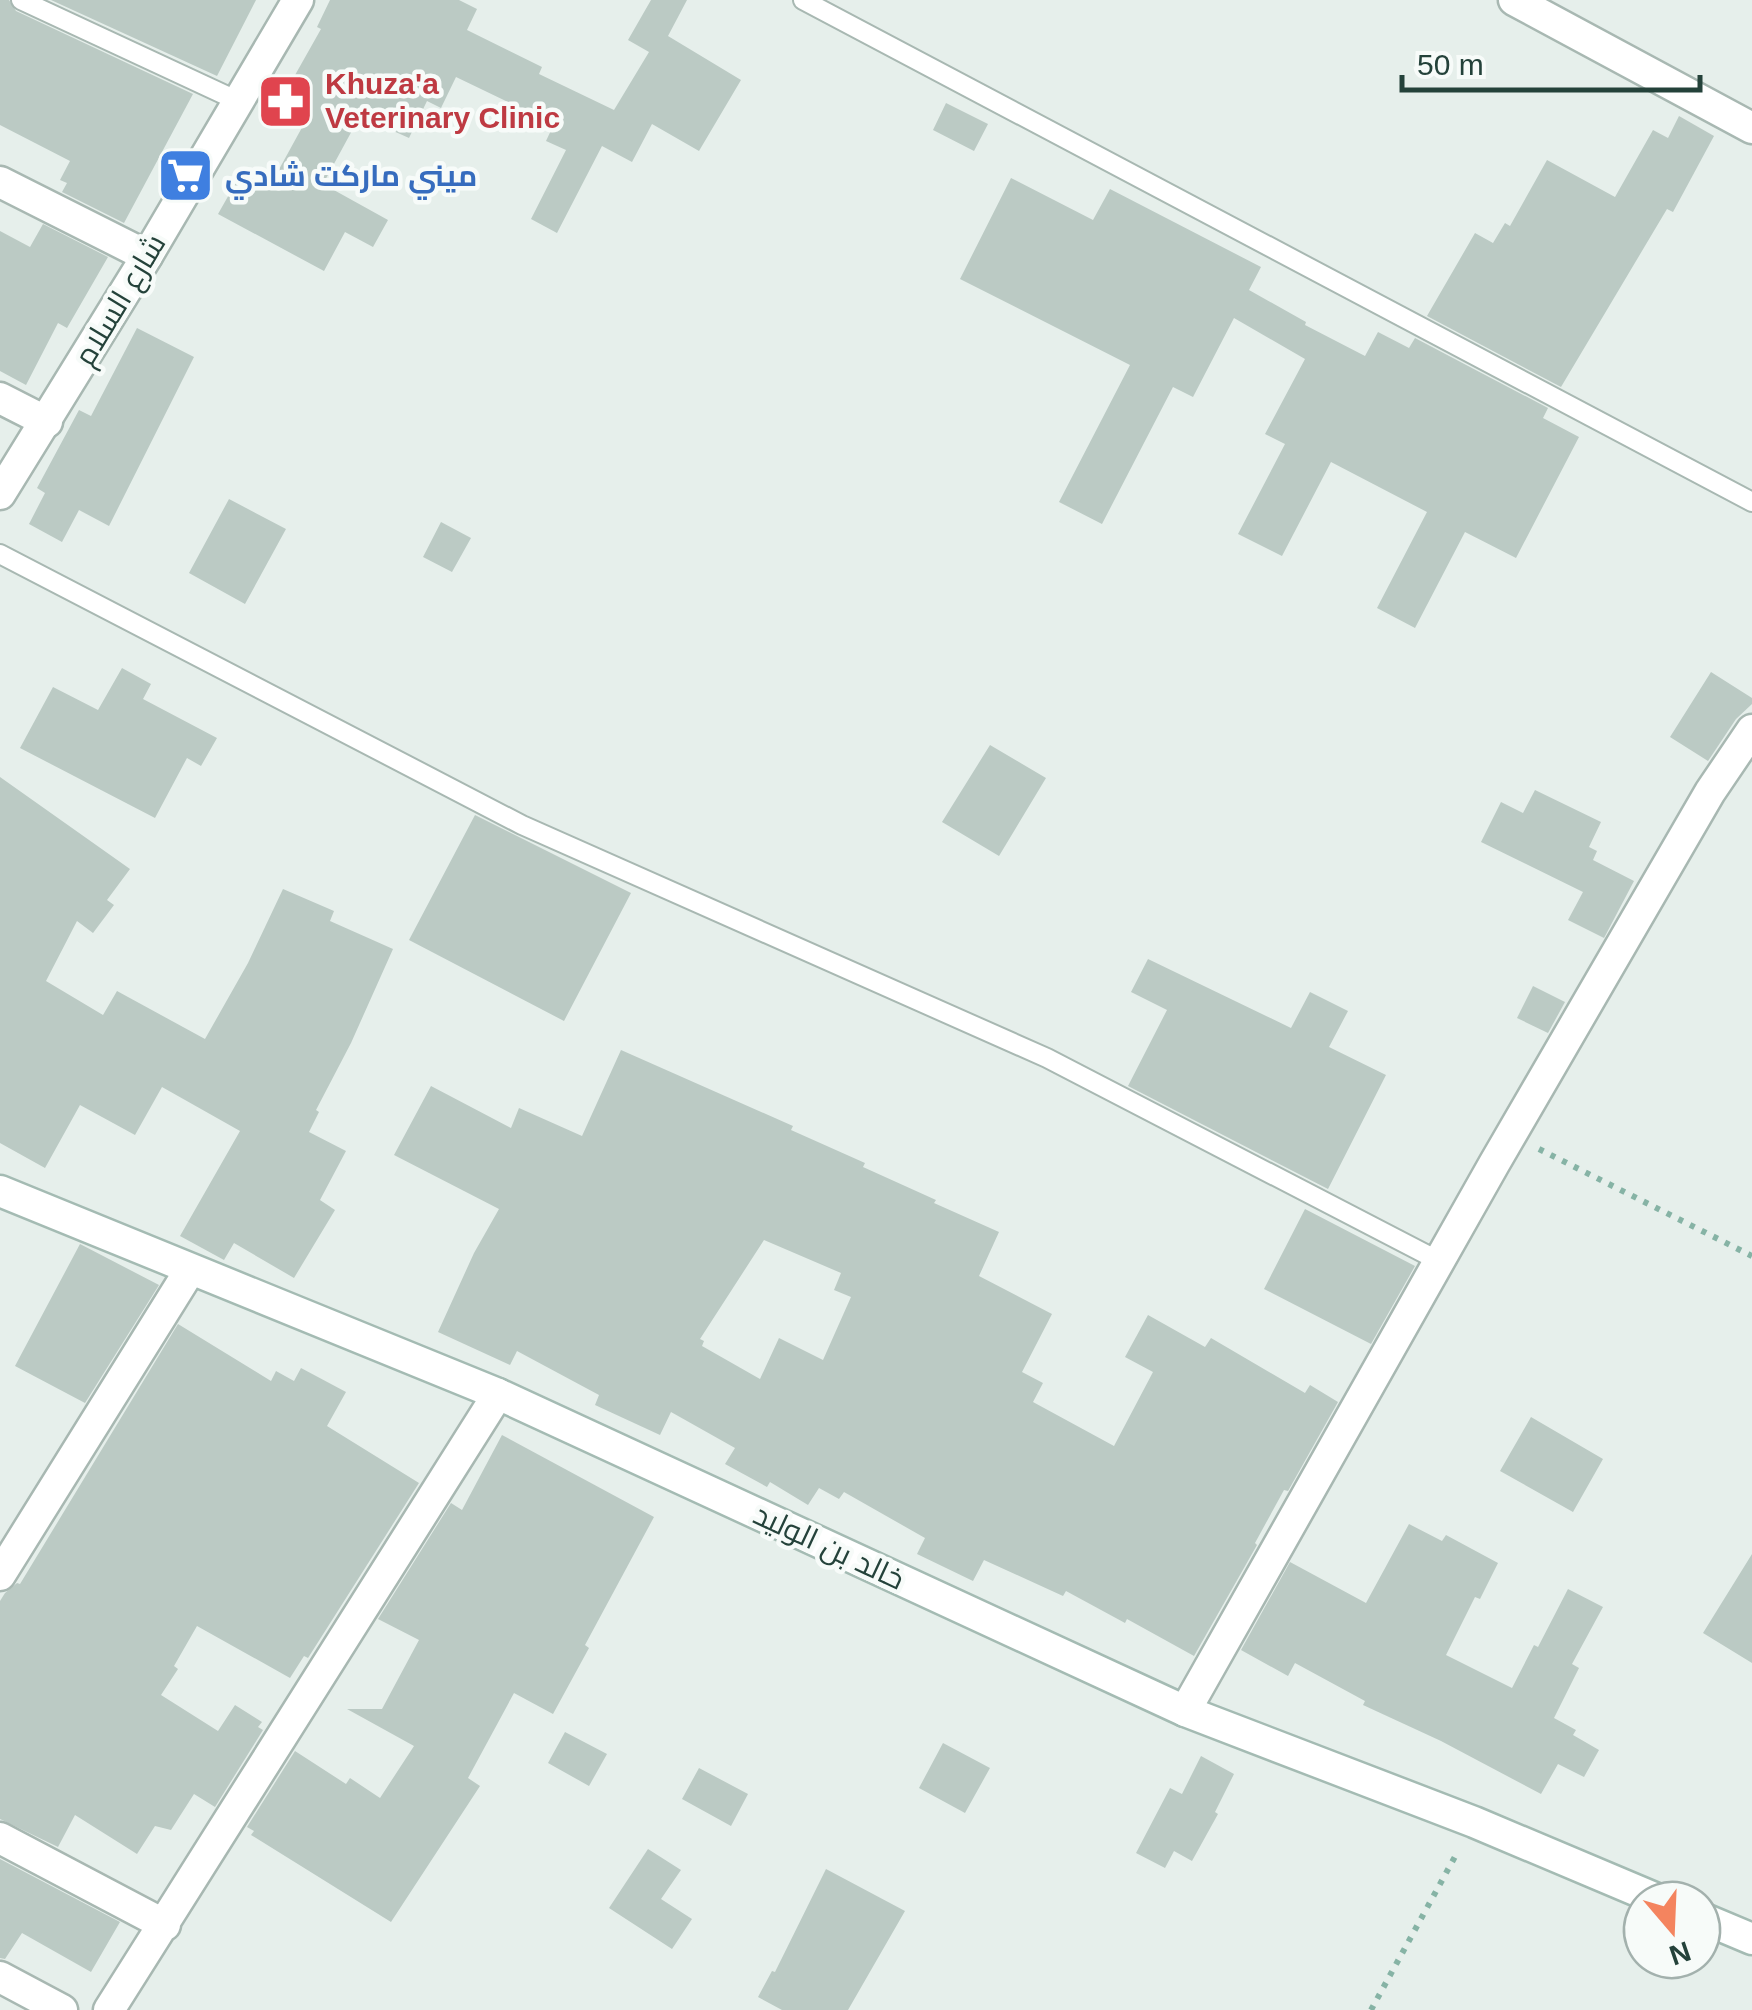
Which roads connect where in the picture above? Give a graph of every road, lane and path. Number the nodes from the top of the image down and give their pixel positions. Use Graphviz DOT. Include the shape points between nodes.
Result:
graph roads {
  1 [pos="22,0"];
  2 [pos="298,0"];
  3 [pos="803,0"];
  4 [pos="1514,0"];
  5 [pos="238,101"];
  6 [pos="1752,128"];
  7 [pos="0,182"];
  8 [pos="147,256"];
  9 [pos="0,398"];
  10 [pos="47,422"];
  11 [pos="0,494"];
  12 [pos="1752,502"];
  13 [pos="0,554"];
  14 [pos="1752,730"];
  15 [pos="1743,763"];
  16 [pos="1511,1135"];
  17 [pos="0,1191"];
  18 [pos="1752,1256"];
  19 [pos="1439,1260"];
  20 [pos="190,1270"];
  21 [pos="498,1394"];
  22 [pos="0,1574"];
  23 [pos="1185,1711"];
  24 [pos="1474,1822"];
  25 [pos="0,1838"];
  26 [pos="1622,1884"];
  27 [pos="165,1926"];
  28 [pos="1722,1926"];
  29 [pos="1752,1939"];
  30 [pos="0,1977"];
  31 [pos="62,2010"];
  32 [pos="109,2010"];
  33 [pos="1372,2010"];
  1 -- 5 [label="lane"];
  2 -- 5 [label="street, شارع السلام"];
  3 -- 12 [label="lane"];
  4 -- 6 [label="street"];
  5 -- 8 [label="street, شارع السلام"];
  7 -- 8 [label="street"];
  8 -- 10 [label="street, شارع السلام"];
  9 -- 10 [label="street"];
  10 -- 11 [label="street, شارع السلام"];
  13 -- 19 [label="lane" via="522,825 1048,1058"];
  14 -- 15 [label="street"];
  15 -- 16 [label="street" via="1710,792"];
  16 -- 18 [label="path"];
  16 -- 19 [label="street"];
  17 -- 20 [label="street, خالد بن الوليد"];
  19 -- 23 [label="street"];
  20 -- 21 [label="street, خالد بن الوليد"];
  20 -- 22 [label="street"];
  21 -- 23 [label="street, خالد بن الوليد"];
  21 -- 27 [label="street"];
  23 -- 24 [label="street, خالد بن الوليد"];
  24 -- 26 [label="street, خالد بن الوليد"];
  24 -- 33 [label="path"];
  25 -- 27 [label="street"];
  27 -- 32 [label="street"];
  28 -- 29 [label="street"];
  30 -- 31 [label="street"];
}
